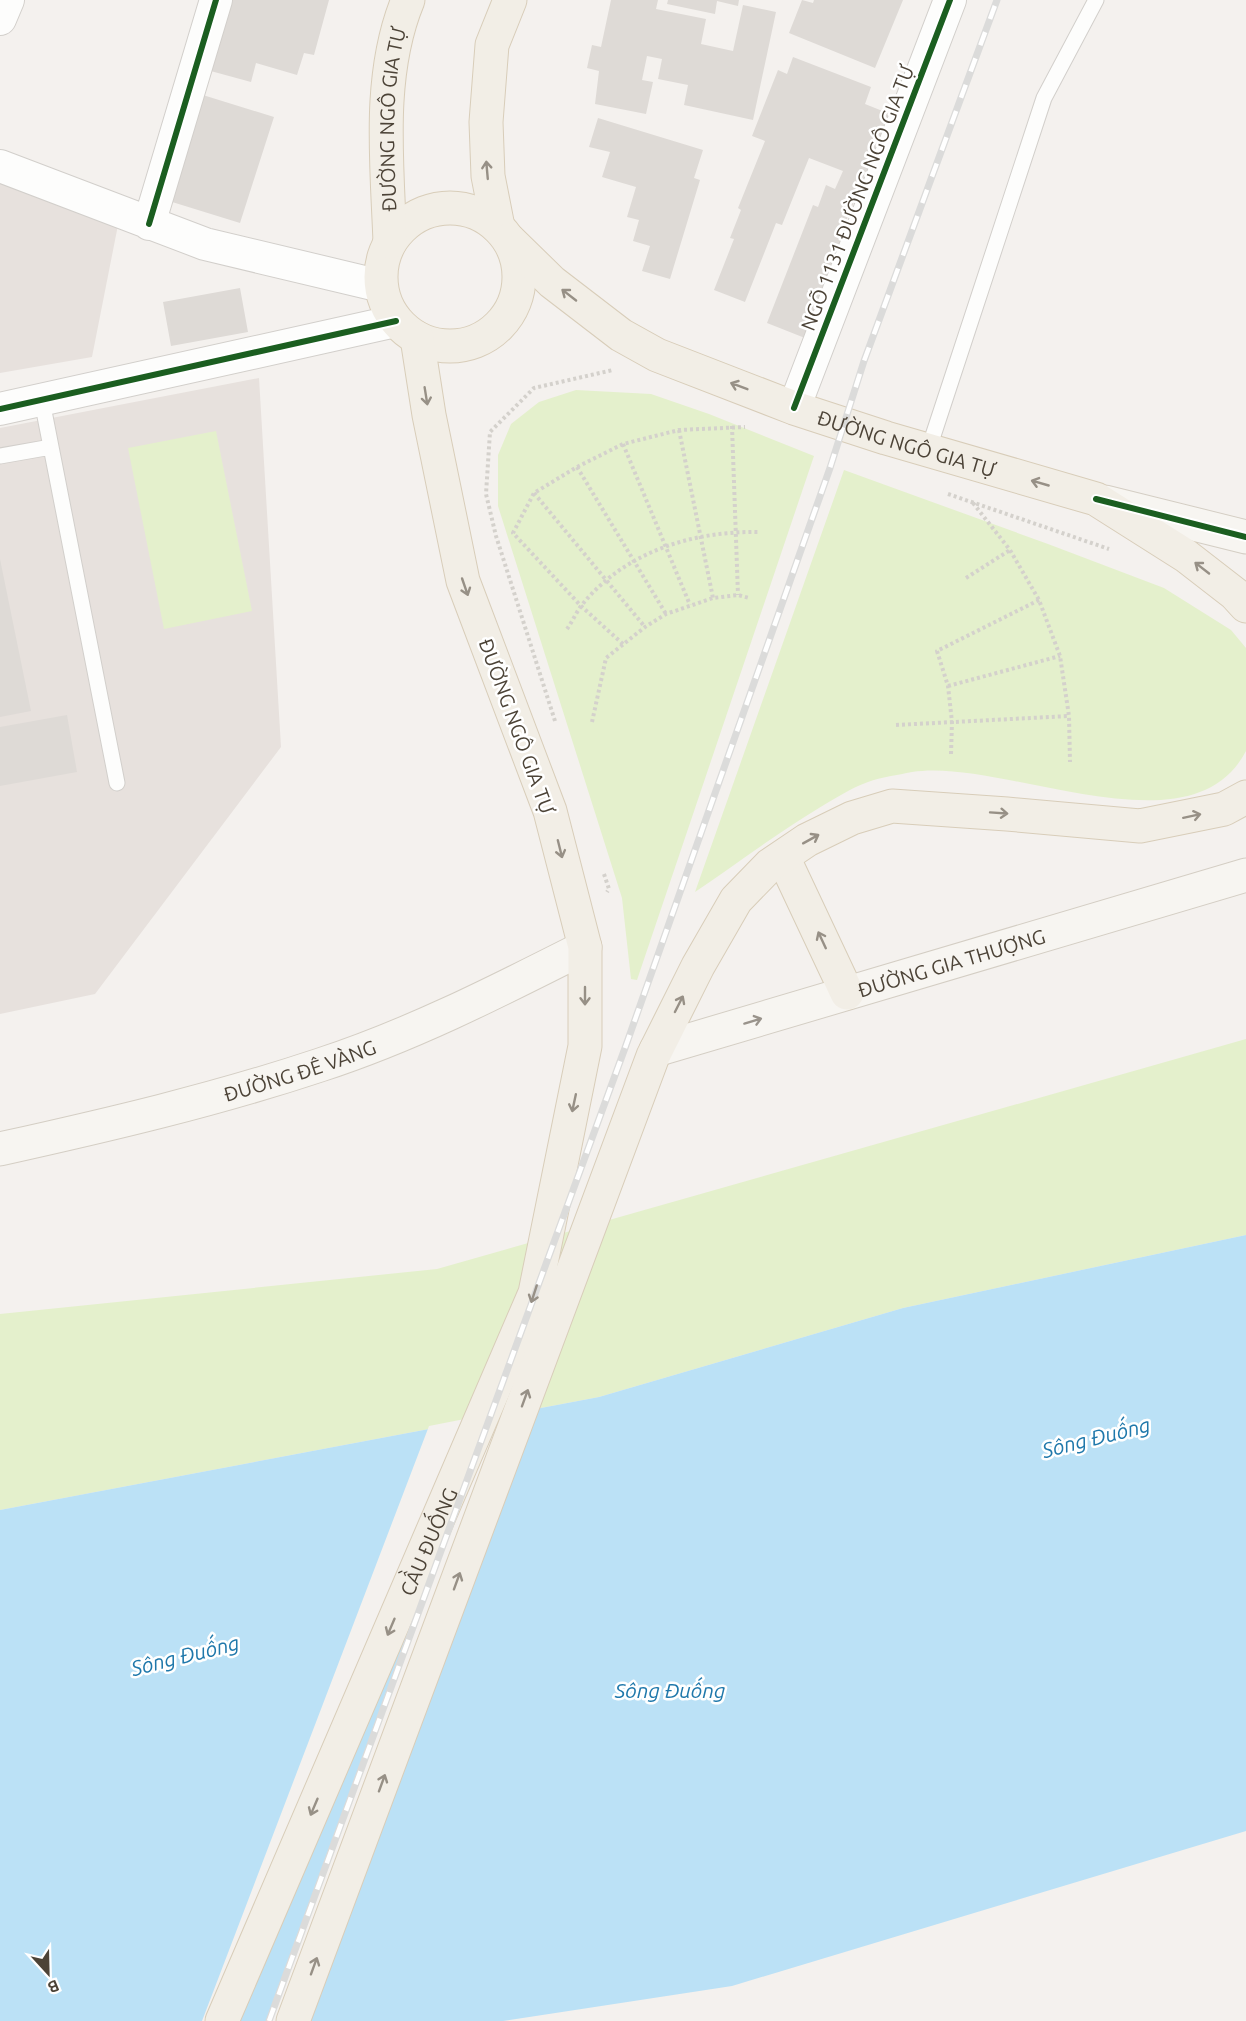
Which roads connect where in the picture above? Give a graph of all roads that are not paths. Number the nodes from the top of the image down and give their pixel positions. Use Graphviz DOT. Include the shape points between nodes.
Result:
graph roads {
  1 [pos="8,0"];
  2 [pos="216,0"];
  3 [pos="408,0"];
  4 [pos="510,0"];
  5 [pos="950,0"];
  6 [pos="1096,0"];
  7 [pos="0,19"];
  8 [pos="0,166"];
  9 [pos="149,224"];
  10 [pos="503,233"];
  11 [pos="390,242"];
  12 [pos="381,286"];
  13 [pos="406,329"];
  14 [pos="42,401"];
  15 [pos="794,408"];
  16 [pos="0,409"];
  17 [pos="51,447"];
  18 [pos="928,452"];
  19 [pos="0,456"];
  20 [pos="1096,499"];
  21 [pos="1246,537"];
  22 [pos="1246,606"];
  23 [pos="117,783"];
  24 [pos="1246,797"];
  25 [pos="783,857"];
  26 [pos="1246,875"];
  27 [pos="583,938"];
  28 [pos="847,993"];
  29 [pos="585,1046"];
  30 [pos="655,1053"];
  31 [pos="0,1149"];
  32 [pos="222,2021"];
  33 [pos="293,2021"];
  1 -- 7 [label="street"];
  2 -- 9 [label="street"];
  3 -- 11 [label="main road, ĐƯỜNG NGÔ GIA TỰ" via="398,24 389,76"];
  10 -- 4 [label="main road, one-way" via="488,177 486,122 492,45"];
  5 -- 15 [label="street, NGÕ 1131 ĐƯỜNG NGÔ GIA TỰ"];
  6 -- 18 [label="lane" via="1044,98"];
  8 -- 9 [label="street"];
  9 -- 12 [label="street" via="205,244"];
  10 -- 11 [label="main road" via="471,211 439,209 409,221"];
  10 -- 13 [label="main road" via="517,262 519,286 515,302 497,328 458,346 430,344"];
  15 -- 10 [label="main road, ĐƯỜNG NGÔ GIA TỰ, one-way" via="657,355 621,335 552,282"];
  11 -- 12 [label="main road" via="381,268"];
  12 -- 13 [label="main road" via="385,302"];
  13 -- 14 [label="street"];
  13 -- 27 [label="main road, ĐƯỜNG NGÔ GIA TỰ, one-way" via="429,415 463,581 550,811"];
  14 -- 16 [label="street"];
  14 -- 17 [label="lane"];
  15 -- 18 [label="main road, ĐƯỜNG NGÔ GIA TỰ"];
  17 -- 19 [label="lane"];
  17 -- 23 [label="lane"];
  20 -- 18 [label="main road, ĐƯỜNG NGÔ GIA TỰ, one-way"];
  20 -- 21 [label="main road"];
  22 -- 20 [label="main road, ĐƯỜNG NGÔ GIA TỰ, one-way" via="1186,556"];
  25 -- 24 [label="main road, one-way" via="852,818 892,806 1140,826 1224,809"];
  28 -- 25 [label="main road, one-way"];
  30 -- 25 [label="main road, one-way" via="736,900"];
  26 -- 28 [label="main road, ĐƯỜNG GIA THƯỢNG"];
  27 -- 29 [label="main road, ĐƯỜNG NGÔ GIA TỰ, one-way"];
  27 -- 31 [label="main road, ĐƯỜNG ĐÊ VÀNG" via="458,1011 321,1065 146,1116"];
  30 -- 28 [label="main road, ĐƯỜNG GIA THƯỢNG, one-way"];
  29 -- 32 [label="main road, CẦU ĐUỐNG, one-way" via="535,1293"];
  33 -- 30 [label="main road, CẦU ĐUỐNG, one-way"];
}
